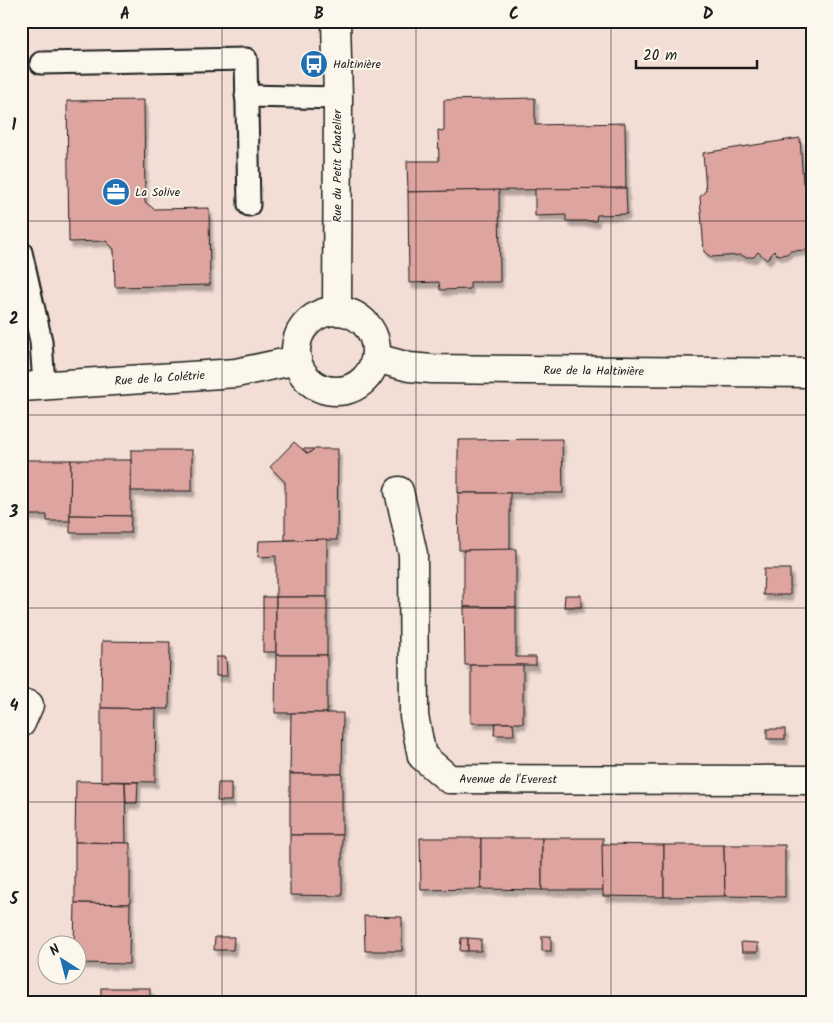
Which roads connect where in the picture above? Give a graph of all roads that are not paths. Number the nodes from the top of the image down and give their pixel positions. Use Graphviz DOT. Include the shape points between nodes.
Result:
graph roads {
  1 [pos="336,21"];
  2 [pos="41,63"];
  3 [pos="246,96"];
  4 [pos="338,98"];
  5 [pos="249,205"];
  6 [pos="21,252"];
  7 [pos="337,311"];
  8 [pos="376,358"];
  9 [pos="297,360"];
  10 [pos="812,373"];
  11 [pos="32,386"];
  12 [pos="399,491"];
  13 [pos="812,780"];
  1 -- 4 [label="street, Rue du Petit Chatelier"];
  2 -- 3 [label="lane" via="246,59"];
  3 -- 4 [label="lane"];
  3 -- 5 [label="lane"];
  4 -- 7 [label="street, Rue du Petit Chatelier"];
  6 -- 11 [label="lane" via="41,341"];
  7 -- 8 [label="street" via="359,318 367,326 373,335"];
  7 -- 9 [label="street" via="314,318 305,326 296,348"];
  8 -- 9 [label="street" via="362,382 350,389 337,391 312,383"];
  8 -- 10 [label="street, Rue de la Haltinière" via="409,367 432,368"];
  9 -- 11 [label="street, Rue de la Colétrie" via="236,373"];
  12 -- 13 [label="street, Avenue de l'Everest" via="413,554 414,716 422,756 449,779"];
}
